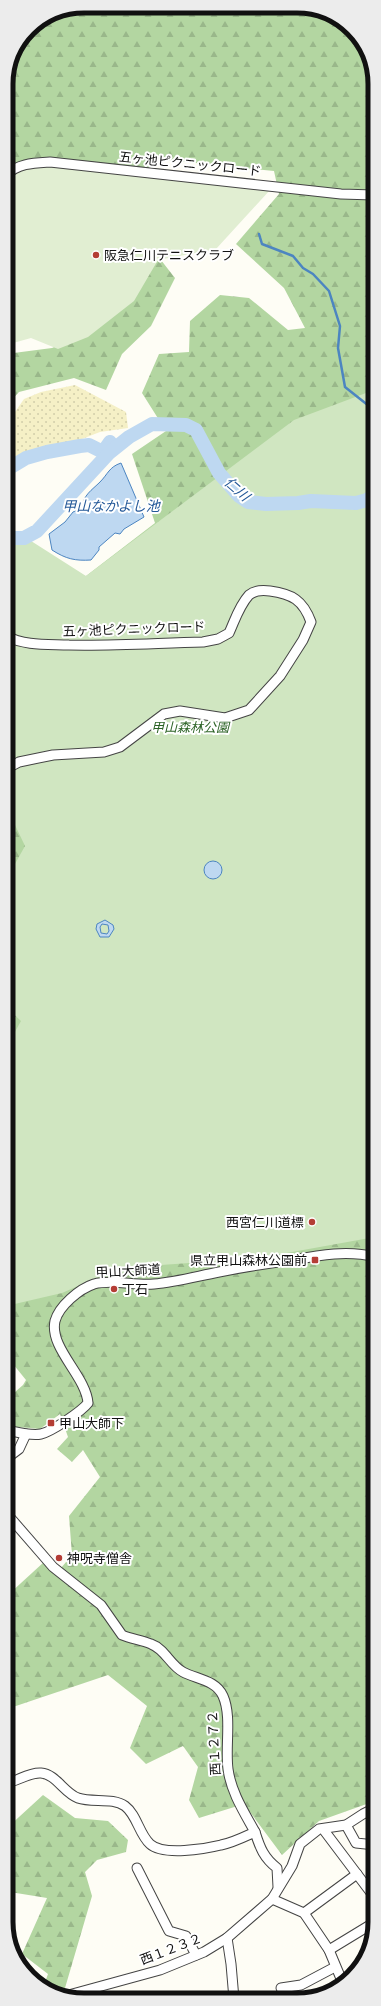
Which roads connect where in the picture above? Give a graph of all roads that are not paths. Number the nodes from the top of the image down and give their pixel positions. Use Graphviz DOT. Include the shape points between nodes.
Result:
graph roads {
  1 [pos="13,169"];
  2 [pos="368,195"];
  3 [pos="13,640"];
  4 [pos="13,765"];
  5 [pos="368,1255"];
  6 [pos="13,1431"];
  7 [pos="26,1434"];
  8 [pos="13,1453"];
  9 [pos="13,1522"];
  10 [pos="13,1782"];
  11 [pos="368,1812"];
  12 [pos="346,1825"];
  13 [pos="323,1829"];
  14 [pos="255,1832"];
  15 [pos="368,1844"];
  16 [pos="137,1868"];
  17 [pos="357,1874"];
  18 [pos="278,1887"];
  19 [pos="368,1889"];
  20 [pos="272,1899"];
  21 [pos="304,1913"];
  22 [pos="367,1928"];
  23 [pos="227,1938"];
  24 [pos="329,1950"];
  25 [pos="196,1955"];
  26 [pos="335,1967"];
  27 [pos="340,1978"];
  28 [pos="281,1988"];
  29 [pos="77,1993"];
  30 [pos="233,1993"];
  1 -- 2 [label="street, 五ヶ池ピクニックロード" via="26,164 50,162"];
  3 -- 4 [label="street, 五ヶ池ピクニックロード" via="43,644 106,645 203,642 218,639 229,633 240,607 251,594 262,590 286,593 298,600 307,611 311,622 280,676 249,710 225,718 180,711 164,714 120,747 53,756"];
  5 -- 7 [label="street, 甲山大師道" via="330,1254 153,1284 93,1284 62,1307 54,1330 59,1346 87,1392 88,1403 83,1410 42,1434"];
  6 -- 7 [label="street, 甲山大師道"];
  7 -- 8 [label="street" via="19,1448"];
  9 -- 14 [label="street, 西１２７２" via="53,1567 101,1605 122,1635 152,1644 164,1652 182,1672 219,1689 226,1708 227,1767 231,1787"];
  10 -- 14 [label="street" via="43,1772 68,1794 92,1802 117,1802 131,1813 151,1845 170,1851 222,1845"];
  11 -- 12 [label="street"];
  12 -- 13 [label="street"];
  12 -- 15 [label="street" via="356,1843"];
  13 -- 17 [label="street"];
  13 -- 18 [label="street" via="319,1829 300,1844 292,1866"];
  14 -- 18 [label="street, 西１２７２" via="261,1851 277,1868"];
  16 -- 25 [label="street" via="169,1931 186,1936"];
  17 -- 19 [label="street"];
  17 -- 21 [label="street"];
  18 -- 20 [label="street"];
  20 -- 21 [label="street"];
  20 -- 23 [label="street, 西１２３２"];
  21 -- 24 [label="street"];
  22 -- 24 [label="street"];
  23 -- 25 [label="street, 西１２３２"];
  23 -- 30 [label="street"];
  24 -- 26 [label="street"];
  25 -- 29 [label="street, 西１２３２" via="160,1970"];
  26 -- 27 [label="street"];
  26 -- 28 [label="street" via="301,1985"];
}
